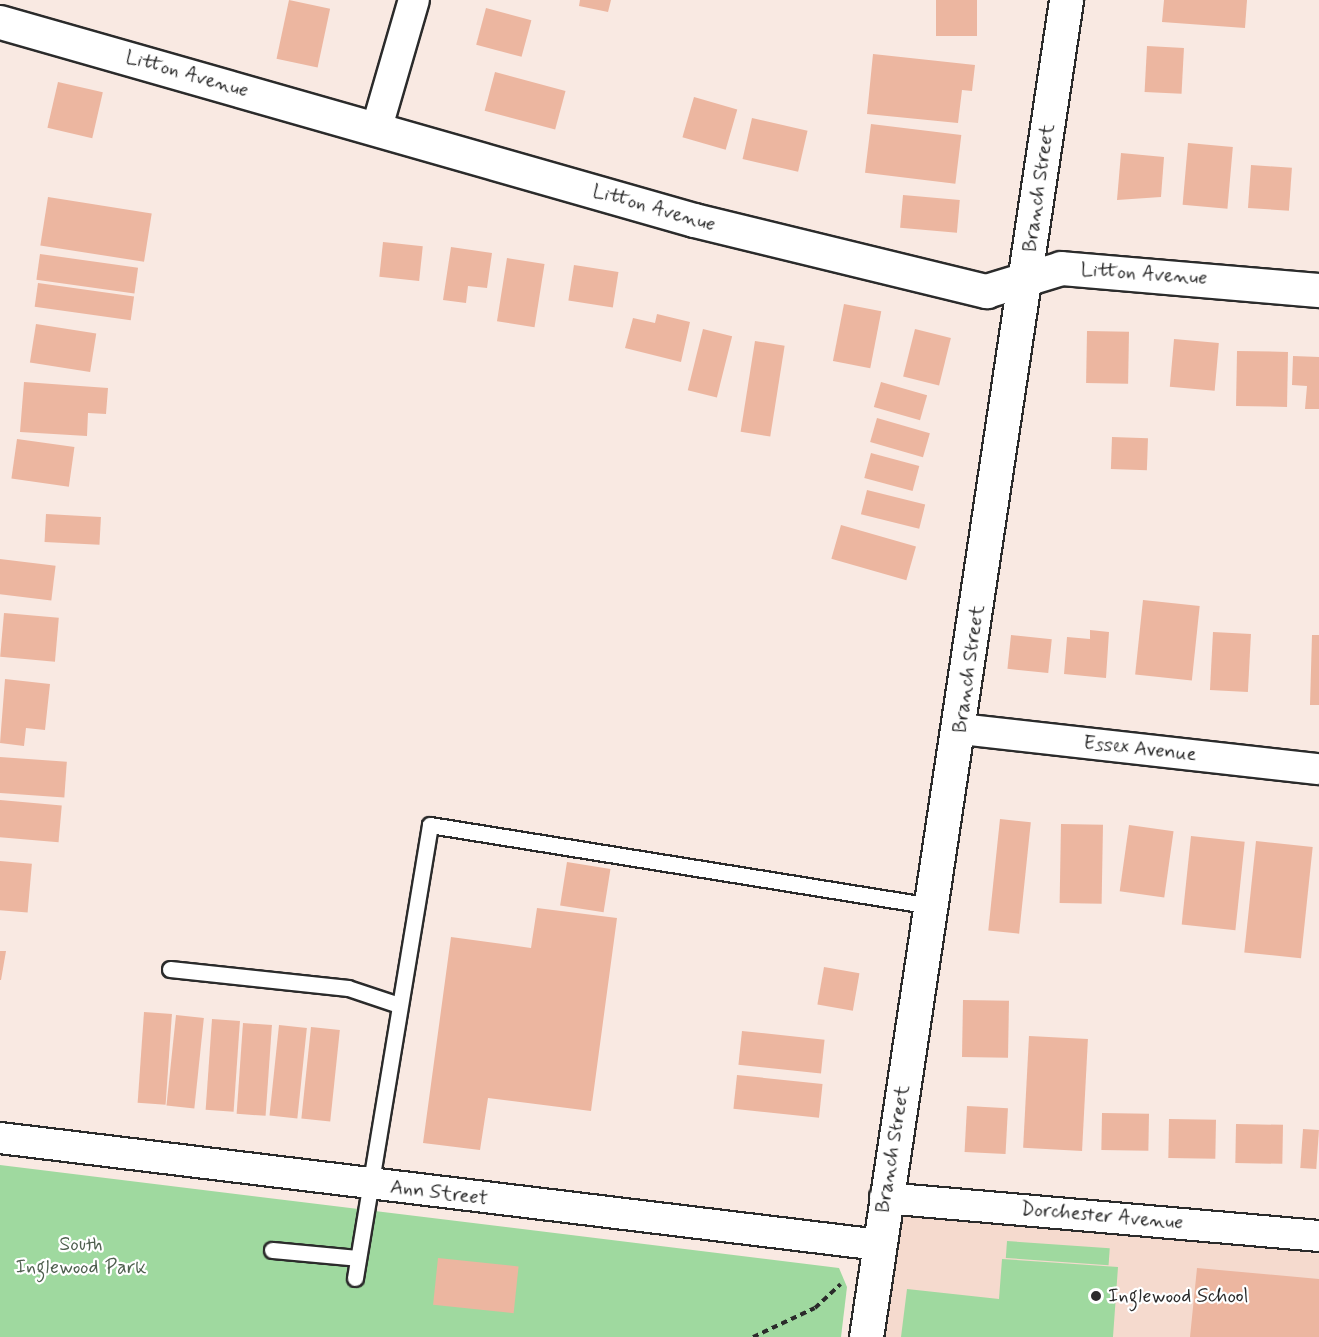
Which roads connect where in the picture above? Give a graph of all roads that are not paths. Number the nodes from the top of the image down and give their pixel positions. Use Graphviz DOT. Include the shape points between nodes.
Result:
graph roads {
  1 [pos="414,0"];
  2 [pos="1066,0"];
  3 [pos="0,22"];
  4 [pos="377,127"];
  5 [pos="1026,280"];
  6 [pos="1319,290"];
  7 [pos="961,729"];
  8 [pos="1319,769"];
  9 [pos="933,906"];
  10 [pos="170,969"];
  11 [pos="399,1005"];
  12 [pos="0,1138"];
  13 [pos="368,1184"];
  14 [pos="885,1198"];
  15 [pos="1319,1236"];
  16 [pos="879,1245"];
  17 [pos="272,1250"];
  18 [pos="358,1258"];
  19 [pos="355,1278"];
  20 [pos="866,1337"];
  1 -- 4 [label="street"];
  2 -- 5 [label="street, Branch Street"];
  3 -- 4 [label="street, Litton Avenue"];
  4 -- 5 [label="street, Litton Avenue" via="832,256 986,291"];
  5 -- 6 [label="street, Litton Avenue" via="1061,268"];
  5 -- 7 [label="street, Branch Street"];
  7 -- 8 [label="street, Essex Avenue"];
  7 -- 9 [label="street, Branch Street"];
  9 -- 11 [label="lane" via="430,825"];
  9 -- 14 [label="street, Branch Street"];
  10 -- 11 [label="lane" via="348,987"];
  11 -- 13 [label="lane"];
  12 -- 13 [label="street, Ann Street"];
  13 -- 16 [label="street, Ann Street"];
  13 -- 18 [label="lane"];
  14 -- 15 [label="street, Dorchester Avenue"];
  14 -- 16 [label="street, Branch Street"];
  16 -- 20 [label="street, Branch Street"];
  17 -- 18 [label="lane"];
  18 -- 19 [label="lane"];
}
